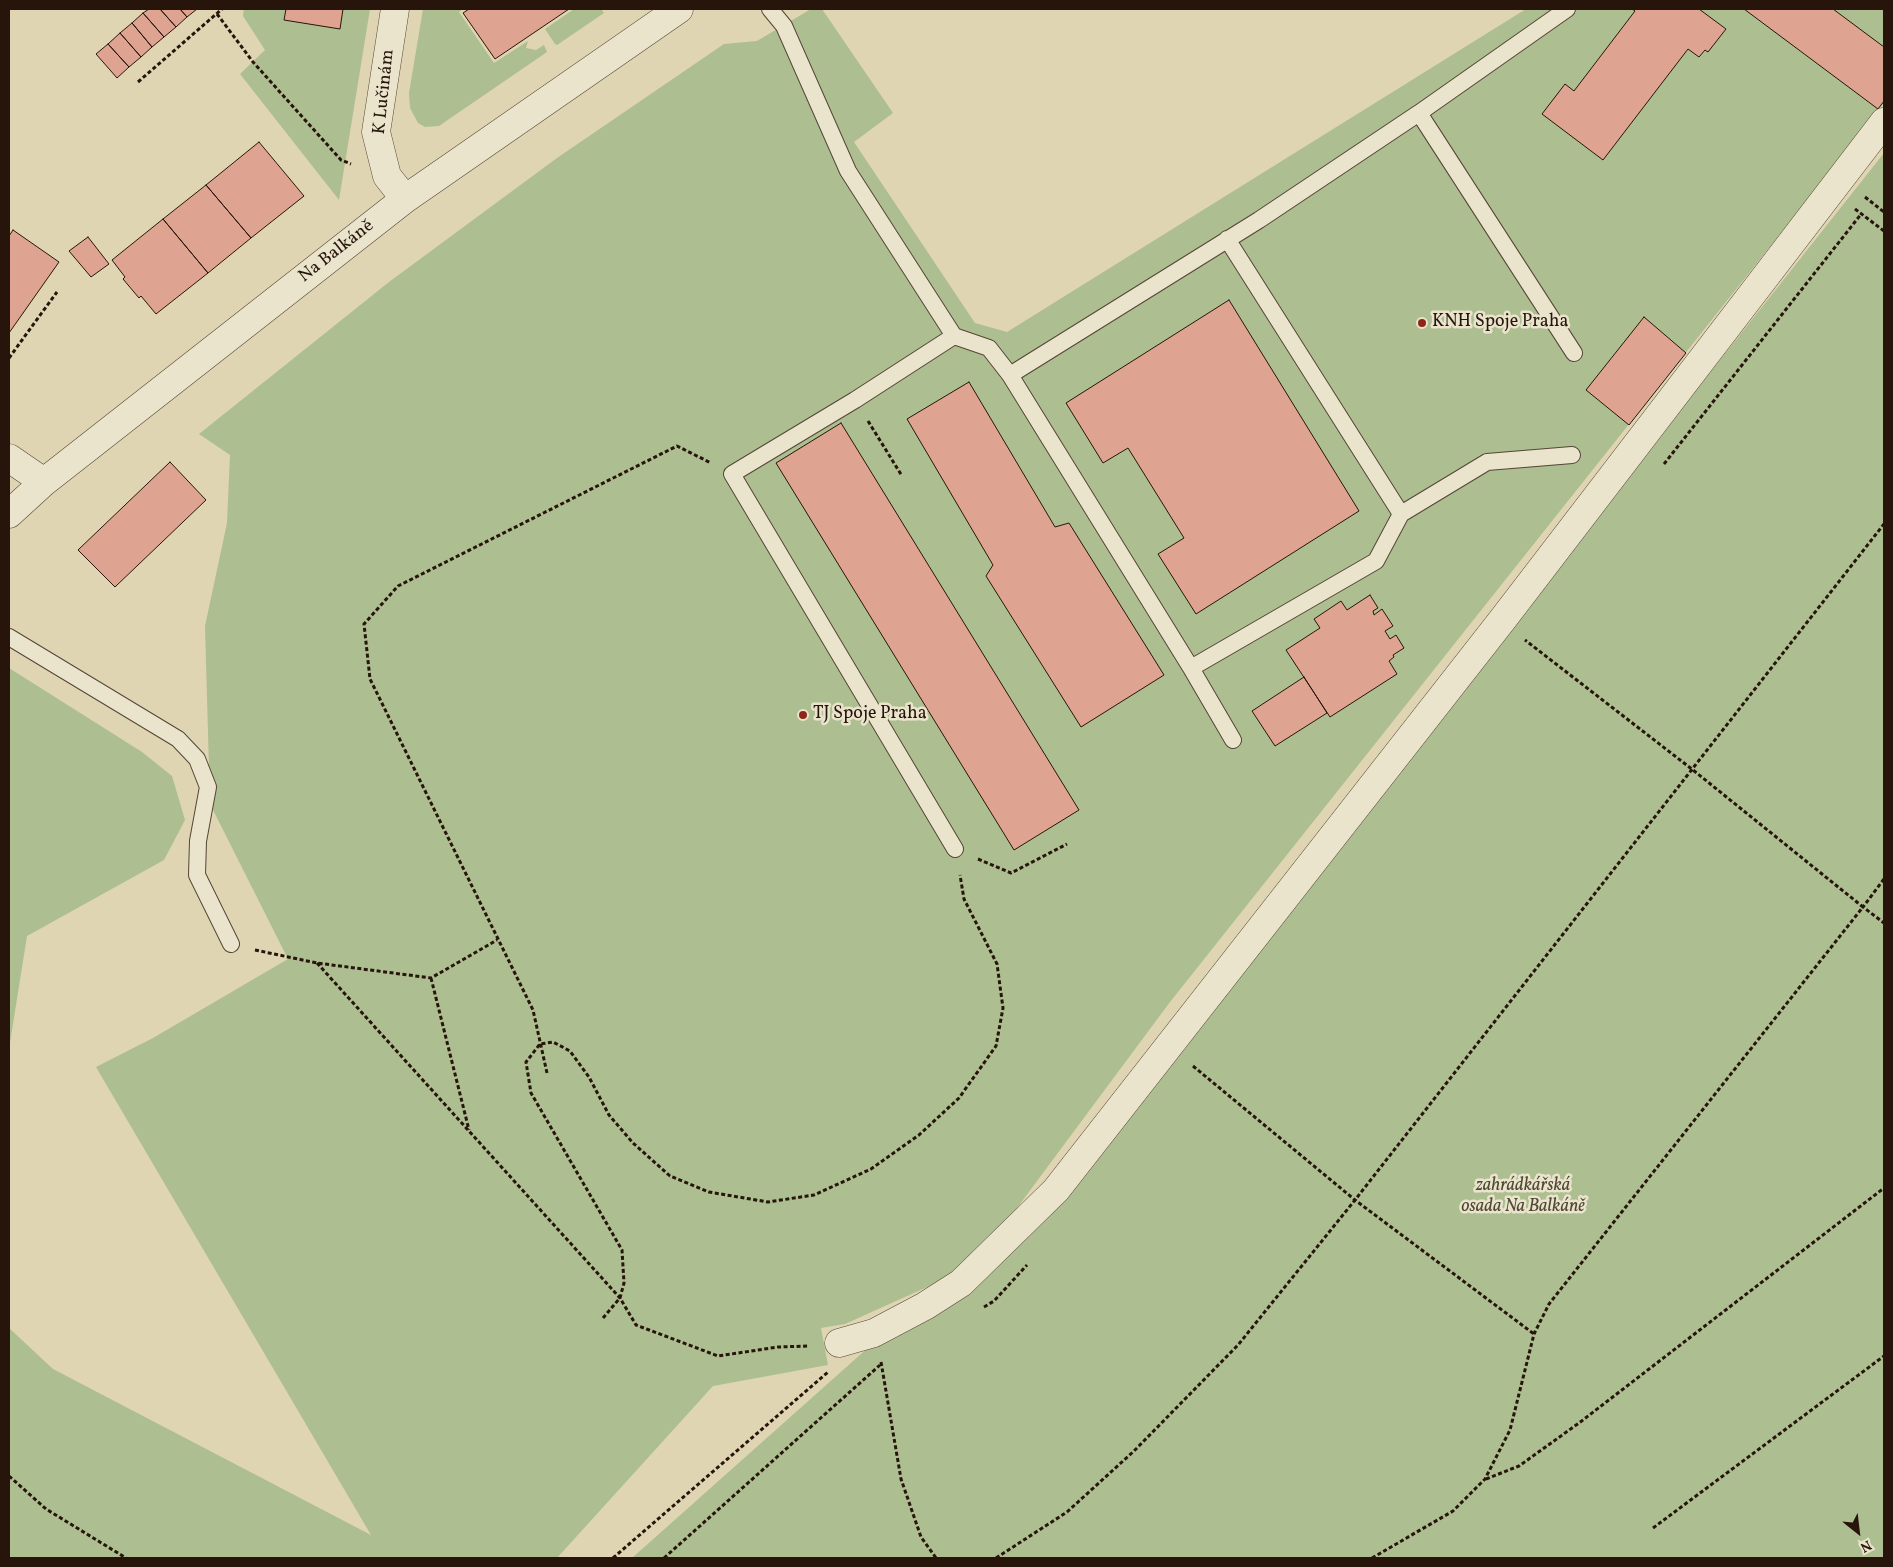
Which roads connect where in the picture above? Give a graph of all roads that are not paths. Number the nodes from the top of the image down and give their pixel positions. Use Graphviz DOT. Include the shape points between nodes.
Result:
graph roads {
  1 [pos="395,9"];
  2 [pos="679,9"];
  3 [pos="770,9"];
  4 [pos="1567,9"];
  5 [pos="1419,113"];
  6 [pos="1884,122"];
  7 [pos="405,199"];
  8 [pos="1227,239"];
  9 [pos="954,336"];
  10 [pos="1574,353"];
  11 [pos="1010,375"];
  12 [pos="1572,455"];
  13 [pos="9,458"];
  14 [pos="44,482"];
  15 [pos="9,514"];
  16 [pos="1401,514"];
  17 [pos="9,637"];
  18 [pos="1191,668"];
  19 [pos="1232,740"];
  20 [pos="955,849"];
  21 [pos="231,944"];
  22 [pos="839,1343"];
  1 -- 7 [label="street, K Lučinám" via="376,132 387,176"];
  2 -- 7 [label="street, Na Balkáně"];
  3 -- 9 [label="lane" via="784,26 848,171"];
  4 -- 5 [label="lane"];
  5 -- 8 [label="lane"];
  5 -- 10 [label="lane"];
  6 -- 22 [label="street" via="1503,619 1056,1190 961,1283 874,1332"];
  7 -- 14 [label="street, Na Balkáně"];
  8 -- 11 [label="lane"];
  8 -- 16 [label="lane"];
  9 -- 11 [label="lane" via="989,348"];
  9 -- 20 [label="lane" via="732,474"];
  11 -- 18 [label="lane"];
  12 -- 16 [label="lane" via="1487,462"];
  13 -- 14 [label="street"];
  14 -- 15 [label="street, Na Balkáně"];
  16 -- 18 [label="lane" via="1376,561"];
  17 -- 21 [label="lane" via="178,739 197,759 208,787 198,841 197,875"];
  18 -- 19 [label="lane"];
}
